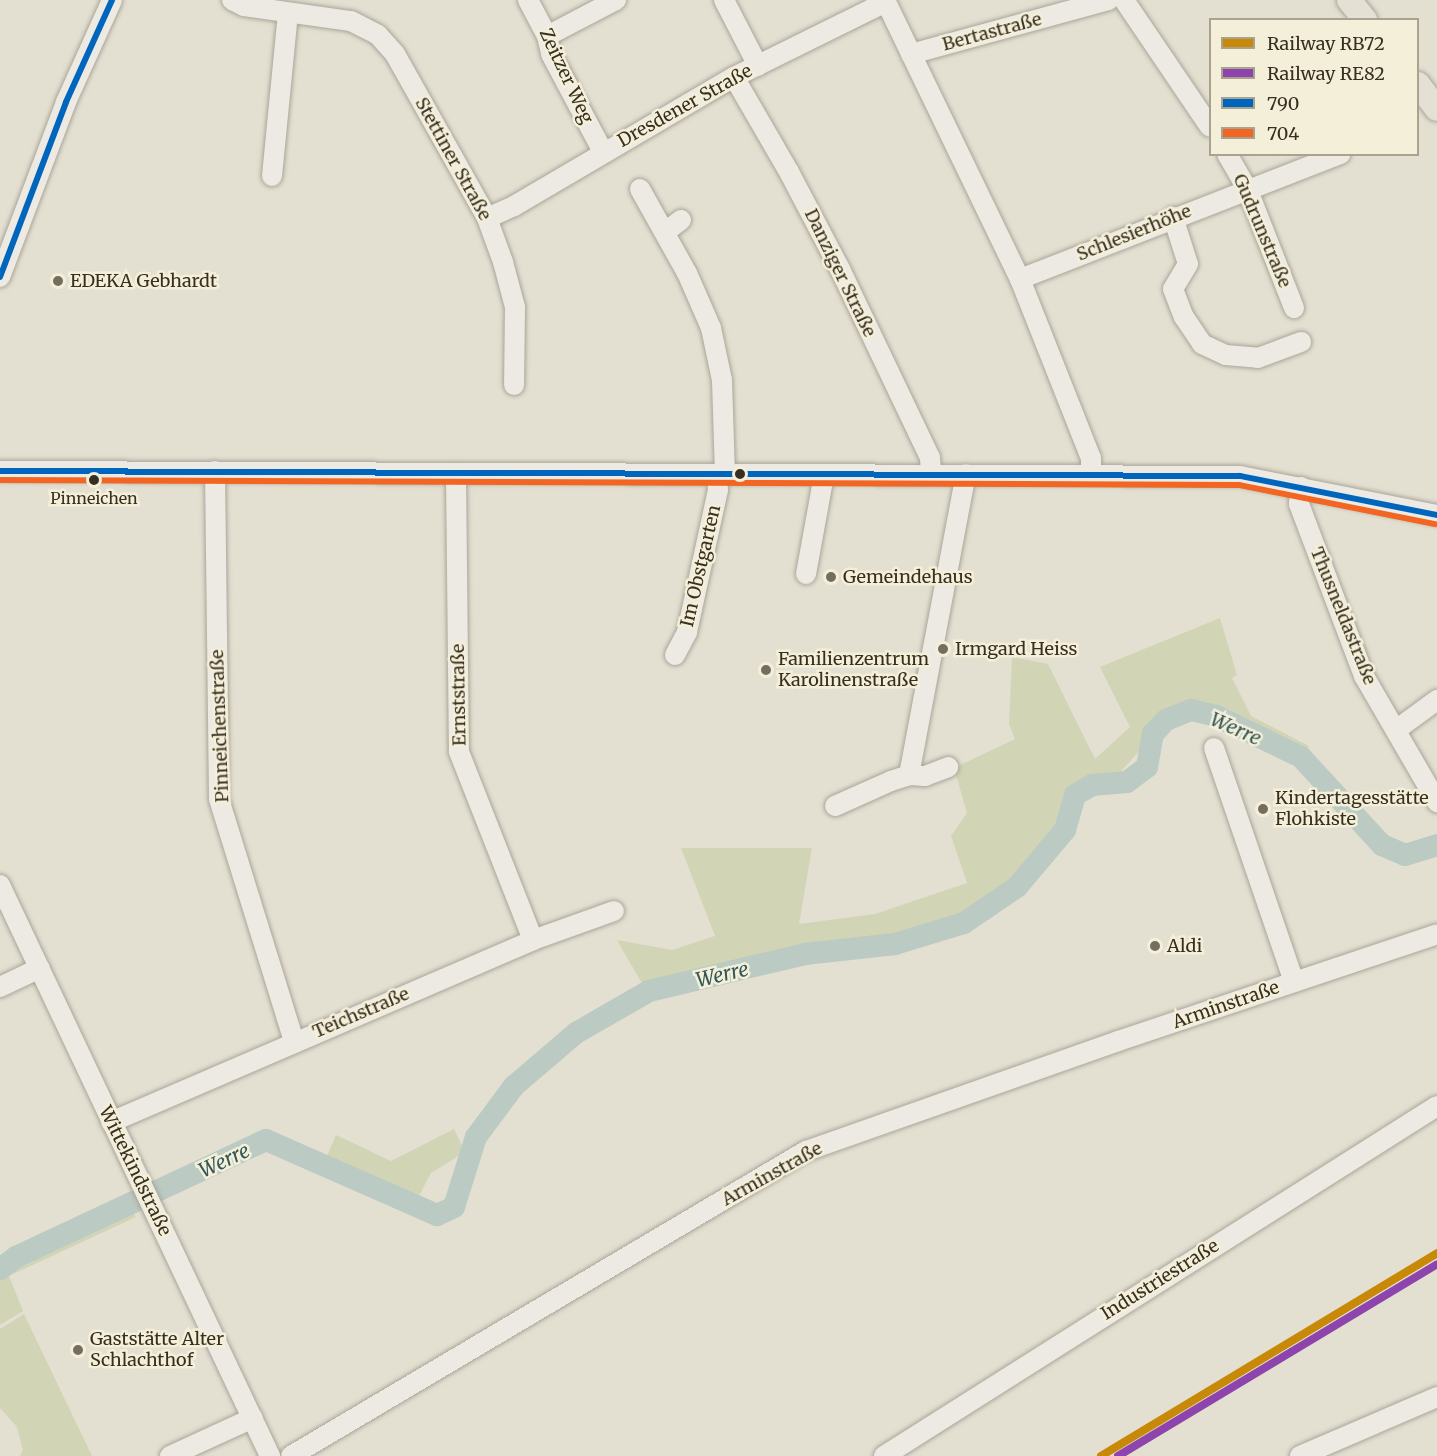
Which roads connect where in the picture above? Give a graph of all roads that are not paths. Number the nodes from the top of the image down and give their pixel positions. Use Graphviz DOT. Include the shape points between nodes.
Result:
graph roads {
  1 [pos="112,0"];
  2 [pos="232,0"];
  3 [pos="528,0"];
  4 [pos="616,0"];
  5 [pos="724,0"];
  6 [pos="1109,0"];
  7 [pos="1124,0"];
  8 [pos="1349,0"];
  9 [pos="886,1"];
  10 [pos="288,13"];
  11 [pos="1363,18"];
  12 [pos="547,36"];
  13 [pos="911,54"];
  14 [pos="758,66"];
  15 [pos="734,77"];
  16 [pos="1209,126"];
  17 [pos="603,152"];
  18 [pos="1228,156"];
  19 [pos="1335,156"];
  20 [pos="272,176"];
  21 [pos="1247,188"];
  22 [pos="640,189"];
  23 [pos="1173,217"];
  24 [pos="487,218"];
  25 [pos="0,277"];
  26 [pos="1020,279"];
  27 [pos="1294,309"];
  28 [pos="1301,342"];
  29 [pos="514,385"];
  30 [pos="0,471"];
  31 [pos="215,471"];
  32 [pos="456,473"];
  33 [pos="931,474"];
  34 [pos="966,474"];
  35 [pos="721,475"];
  36 [pos="824,475"];
  37 [pos="1091,475"];
  38 [pos="1301,487"];
  39 [pos="1437,515"];
  40 [pos="806,574"];
  41 [pos="675,655"];
  42 [pos="1437,700"];
  43 [pos="1396,730"];
  44 [pos="1214,748"];
  45 [pos="948,766"];
  46 [pos="909,775"];
  47 [pos="1437,802"];
  48 [pos="835,806"];
  49 [pos="0,885"];
  50 [pos="614,911"];
  51 [pos="1437,934"];
  52 [pos="533,940"];
  53 [pos="40,968"];
  54 [pos="1294,982"];
  55 [pos="0,987"];
  56 [pos="294,1042"];
  57 [pos="1437,1106"];
  58 [pos="111,1122"];
  59 [pos="1437,1397"];
  60 [pos="253,1418"];
  61 [pos="170,1456"];
  62 [pos="270,1456"];
  63 [pos="291,1456"];
  64 [pos="884,1456"];
  65 [pos="1300,1456"];
  1 -- 25 [label="street" via="66,102"];
  2 -- 10 [label="street, Stettiner Straße" via="244,6"];
  3 -- 12 [label="street, Zeitzer Weg"];
  4 -- 12 [label="street"];
  5 -- 14 [label="street"];
  6 -- 13 [label="street, Bertastraße"];
  7 -- 16 [label="street"];
  8 -- 11 [label="main road"];
  9 -- 13 [label="street"];
  9 -- 14 [label="street, Dresdener Straße"];
  10 -- 20 [label="street"];
  10 -- 24 [label="street, Stettiner Straße" via="351,21 378,34 395,54"];
  12 -- 17 [label="street, Zeitzer Weg" via="551,54"];
  13 -- 26 [label="street"];
  14 -- 15 [label="street, Dresdener Straße"];
  15 -- 17 [label="street, Dresdener Straße"];
  15 -- 33 [label="street, Danziger Straße" via="840,270 930,458"];
  17 -- 24 [label="street, Dresdener Straße"];
  18 -- 21 [label="street, Gudrunstraße"];
  19 -- 21 [label="street, Schlesierhöhe"];
  21 -- 23 [label="street, Schlesierhöhe"];
  21 -- 27 [label="street, Gudrunstraße"];
  22 -- 35 [label="street, Im Obstgarten" via="673,226 715,344 722,380"];
  23 -- 26 [label="street, Schlesierhöhe"];
  23 -- 28 [label="street" via="1188,264 1173,289 1184,317 1202,344 1226,355 1258,357"];
  24 -- 29 [label="street, Stettiner Straße" via="515,306"];
  26 -- 37 [label="street" via="1091,458"];
  30 -- 31 [label="street"];
  31 -- 32 [label="street"];
  31 -- 56 [label="street, Pinneichenstraße" via="219,799"];
  32 -- 35 [label="street"];
  32 -- 52 [label="street, Ernststraße" via="459,752"];
  33 -- 34 [label="street"];
  33 -- 36 [label="street"];
  34 -- 37 [label="street"];
  34 -- 46 [label="street"];
  35 -- 36 [label="street"];
  35 -- 41 [label="street, Im Obstgarten" via="687,632"];
  36 -- 40 [label="street"];
  37 -- 38 [label="street" via="1240,476"];
  38 -- 39 [label="street"];
  38 -- 43 [label="street, Thusneldastraße" via="1299,504 1364,676"];
  42 -- 43 [label="street"];
  43 -- 47 [label="street, Thusneldastraße"];
  44 -- 54 [label="street, Arminstraße"];
  45 -- 46 [label="street" via="925,776"];
  46 -- 48 [label="street"];
  49 -- 53 [label="street, Wittekindstraße"];
  50 -- 52 [label="street, Teichstraße"];
  51 -- 54 [label="street, Arminstraße"];
  52 -- 56 [label="street, Teichstraße"];
  53 -- 55 [label="street"];
  53 -- 58 [label="street, Wittekindstraße"];
  54 -- 63 [label="street, Arminstraße" via="846,1135 792,1158"];
  56 -- 58 [label="street, Teichstraße"];
  57 -- 64 [label="street, Industriestraße"];
  58 -- 60 [label="street, Wittekindstraße"];
  59 -- 65 [label="street"];
  60 -- 61 [label="street"];
  60 -- 62 [label="street, Wittekindstraße"];
}
